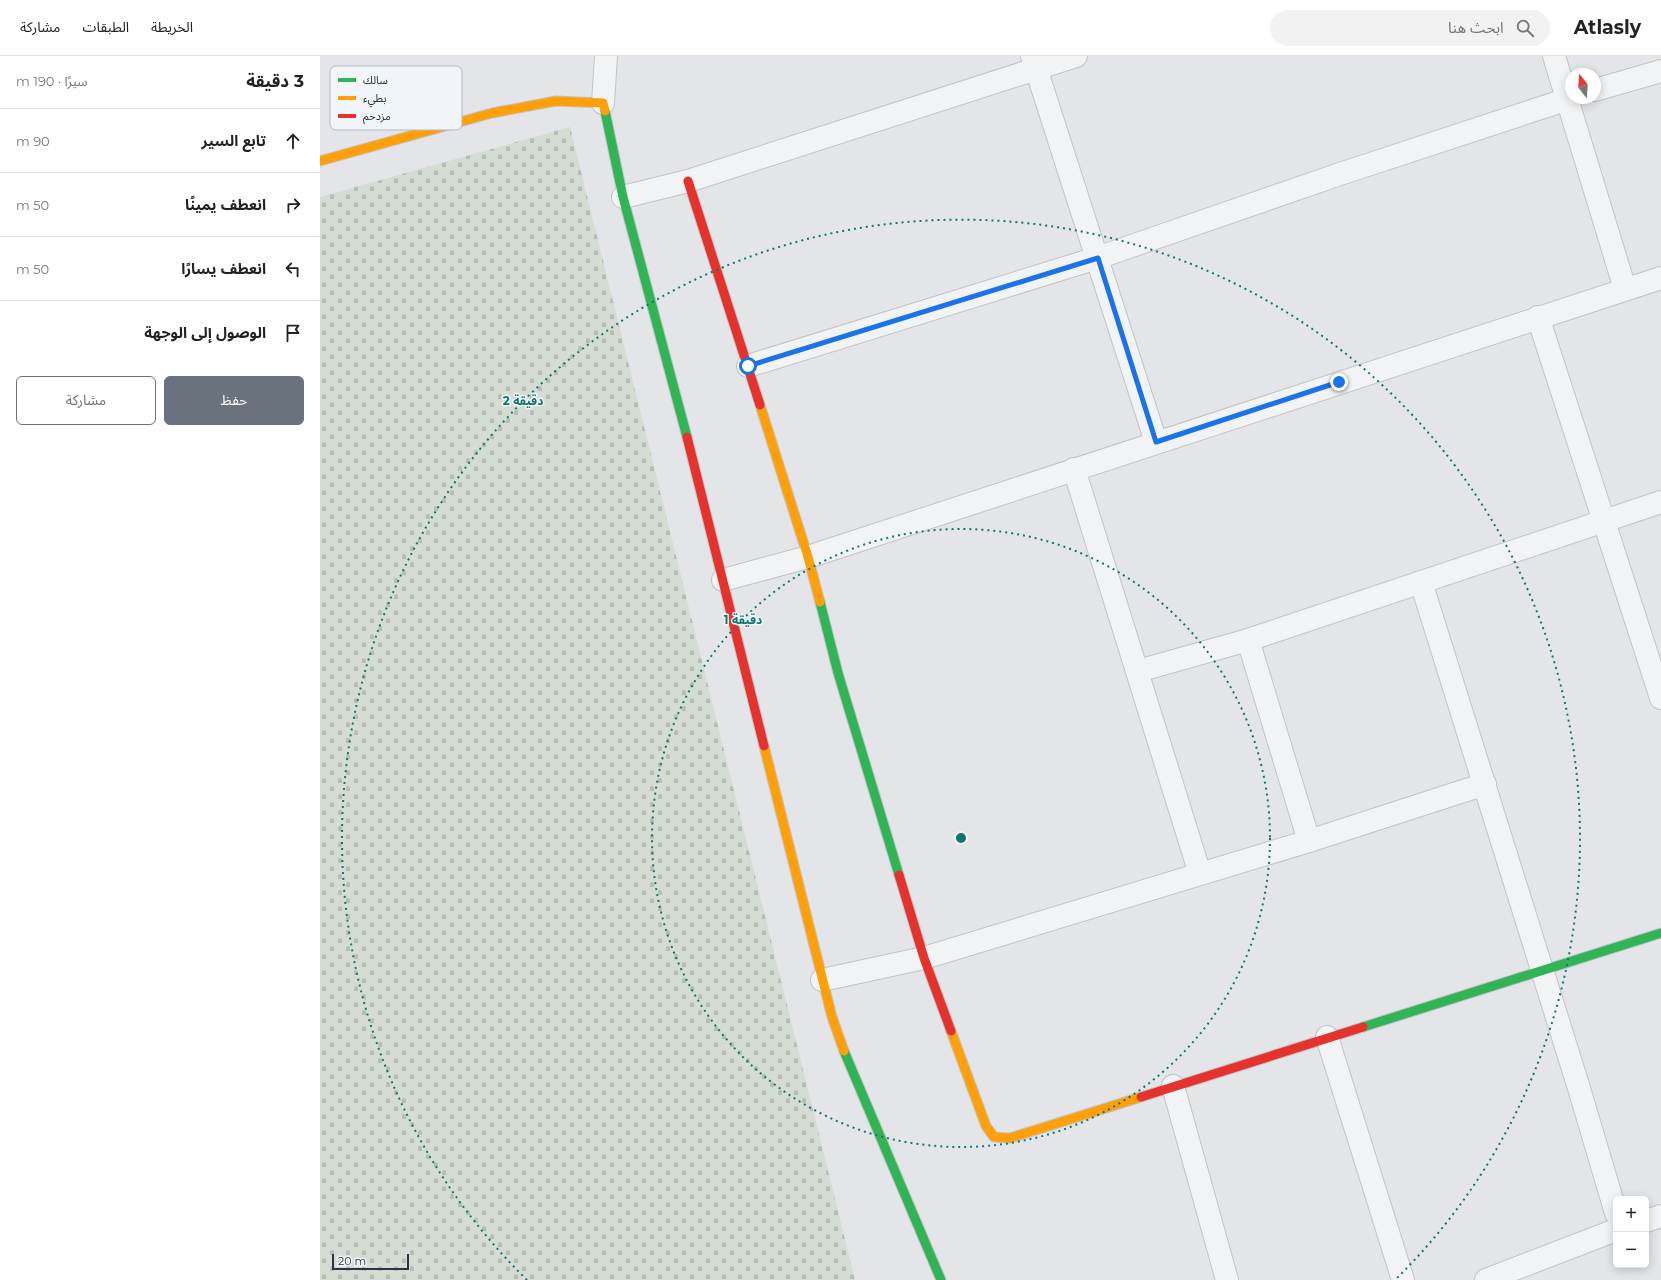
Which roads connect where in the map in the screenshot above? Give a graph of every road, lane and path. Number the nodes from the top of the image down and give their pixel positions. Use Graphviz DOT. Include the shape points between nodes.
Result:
graph roads {
  1 [pos="606,56"];
  2 [pos="1076,56"];
  3 [pos="1554,56"];
  4 [pos="1034,63"];
  5 [pos="1661,71"];
  6 [pos="1565,87"];
  7 [pos="1601,88"];
  8 [pos="1565,99"];
  9 [pos="603,103"];
  10 [pos="1571,104"];
  11 [pos="462,121"];
  12 [pos="430,130"];
  13 [pos="320,160"];
  14 [pos="688,181"];
  15 [pos="623,197"];
  16 [pos="1098,258"];
  17 [pos="1661,278"];
  18 [pos="1626,289"];
  19 [pos="1538,317"];
  20 [pos="748,366"];
  21 [pos="1156,442"];
  22 [pos="1074,469"];
  23 [pos="1661,502"];
  24 [pos="1604,520"];
  25 [pos="808,557"];
  26 [pos="723,580"];
  27 [pos="1421,582"];
  28 [pos="1248,640"];
  29 [pos="1138,671"];
  30 [pos="1661,698"];
  31 [pos="1484,784"];
  32 [pos="1309,842"];
  33 [pos="1200,874"];
  34 [pos="1661,933"];
  35 [pos="924,958"];
  36 [pos="1541,970"];
  37 [pos="822,980"];
  38 [pos="1327,1037"];
  39 [pos="1173,1086"];
  40 [pos="1613,1203"];
  41 [pos="1661,1216"];
  42 [pos="1649,1219"];
  43 [pos="1613,1231"];
  44 [pos="941,1280"];
  45 [pos="1227,1280"];
  46 [pos="1403,1280"];
  47 [pos="1486,1280"];
  1 -- 9 [label="street"];
  2 -- 4 [label="street"];
  3 -- 6 [label="street"];
  4 -- 14 [label="street"];
  4 -- 16 [label="street"];
  5 -- 7 [label="street"];
  8 -- 16 [label="street"];
  9 -- 11 [label="street" via="556,101"];
  9 -- 15 [label="street"];
  10 -- 18 [label="street"];
  12 -- 13 [label="street"];
  14 -- 15 [label="street"];
  14 -- 20 [label="street"];
  15 -- 26 [label="street"];
  16 -- 20 [label="street"];
  16 -- 21 [label="street"];
  17 -- 18 [label="street"];
  18 -- 19 [label="street"];
  19 -- 21 [label="street"];
  19 -- 24 [label="street"];
  20 -- 25 [label="street"];
  21 -- 22 [label="street"];
  22 -- 25 [label="street"];
  22 -- 29 [label="street"];
  23 -- 24 [label="street"];
  24 -- 27 [label="street"];
  24 -- 30 [label="street"];
  25 -- 26 [label="street"];
  25 -- 35 [label="street" via="838,673"];
  26 -- 37 [label="street"];
  27 -- 28 [label="street"];
  27 -- 31 [label="street"];
  28 -- 29 [label="street"];
  28 -- 32 [label="street"];
  29 -- 33 [label="street"];
  31 -- 32 [label="street"];
  31 -- 36 [label="street"];
  32 -- 33 [label="street"];
  33 -- 35 [label="street"];
  34 -- 36 [label="street"];
  35 -- 37 [label="street"];
  35 -- 39 [label="street" via="986,1126 994,1137 1010,1138"];
  36 -- 38 [label="street"];
  36 -- 40 [label="street"];
  37 -- 44 [label="street" via="849,1065"];
  38 -- 39 [label="street"];
  38 -- 46 [label="street"];
  39 -- 45 [label="street"];
  41 -- 42 [label="street"];
  43 -- 47 [label="street"];
}
